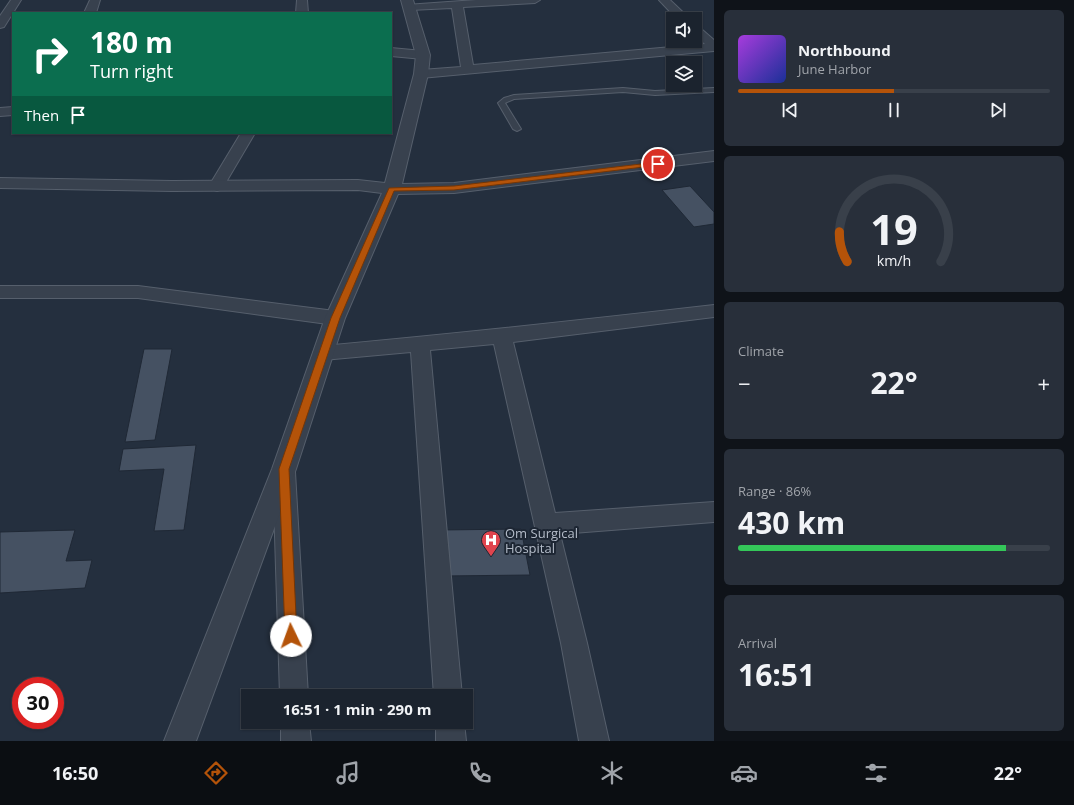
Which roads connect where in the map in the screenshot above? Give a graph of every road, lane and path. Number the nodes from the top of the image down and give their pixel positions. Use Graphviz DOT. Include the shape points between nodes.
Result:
graph roads {
  1 [pos="16,0"];
  2 [pos="96,0"];
  3 [pos="302,0"];
  4 [pos="535,0"];
  5 [pos="664,0"];
  6 [pos="409,4"];
  7 [pos="457,4"];
  8 [pos="90,12"];
  9 [pos="302,12"];
  10 [pos="677,12"];
  11 [pos="0,25"];
  12 [pos="702,36"];
  13 [pos="714,47"];
  14 [pos="392,52"];
  15 [pos="423,54"];
  16 [pos="468,70"];
  17 [pos="421,74"];
  18 [pos="714,90"];
  19 [pos="12,111"];
  20 [pos="0,112"];
  21 [pos="517,129"];
  22 [pos="247,134"];
  23 [pos="714,156"];
  24 [pos="0,183"];
  25 [pos="217,186"];
  26 [pos="392,189"];
  27 [pos="0,292"];
  28 [pos="714,311"];
  29 [pos="335,318"];
  30 [pos="502,336"];
  31 [pos="420,343"];
  32 [pos="323,353"];
  33 [pos="284,469"];
  34 [pos="714,512"];
  35 [pos="546,524"];
  36 [pos="294,689"];
  37 [pos="447,689"];
  38 [pos="295,729"];
  39 [pos="450,729"];
  40 [pos="180,741"];
  41 [pos="296,741"];
  42 [pos="451,741"];
  43 [pos="594,741"];
  1 -- 11 [label="street"];
  2 -- 8 [label="street"];
  3 -- 9 [label="street"];
  4 -- 7 [label="street"];
  5 -- 10 [label="street"];
  6 -- 7 [label="street"];
  6 -- 15 [label="street"];
  7 -- 16 [label="street"];
  12 -- 13 [label="street"];
  13 -- 16 [label="street"];
  14 -- 15 [label="street"];
  15 -- 17 [label="street"];
  16 -- 17 [label="street"];
  17 -- 26 [label="street"];
  18 -- 21 [label="lane" via="664,93 623,90 514,97 501,103"];
  19 -- 20 [label="street"];
  22 -- 25 [label="street"];
  23 -- 26 [label="street" via="454,188"];
  24 -- 25 [label="street"];
  25 -- 26 [label="street" via="358,185"];
  26 -- 29 [label="street"];
  27 -- 29 [label="street" via="138,292"];
  28 -- 30 [label="street"];
  29 -- 32 [label="street"];
  30 -- 31 [label="street"];
  30 -- 35 [label="street"];
  31 -- 32 [label="street"];
  31 -- 37 [label="street"];
  32 -- 33 [label="street"];
  33 -- 36 [label="street"];
  33 -- 40 [label="street"];
  34 -- 35 [label="street"];
  35 -- 43 [label="street"];
  38 -- 41 [label="street"];
  39 -- 42 [label="street"];
}
